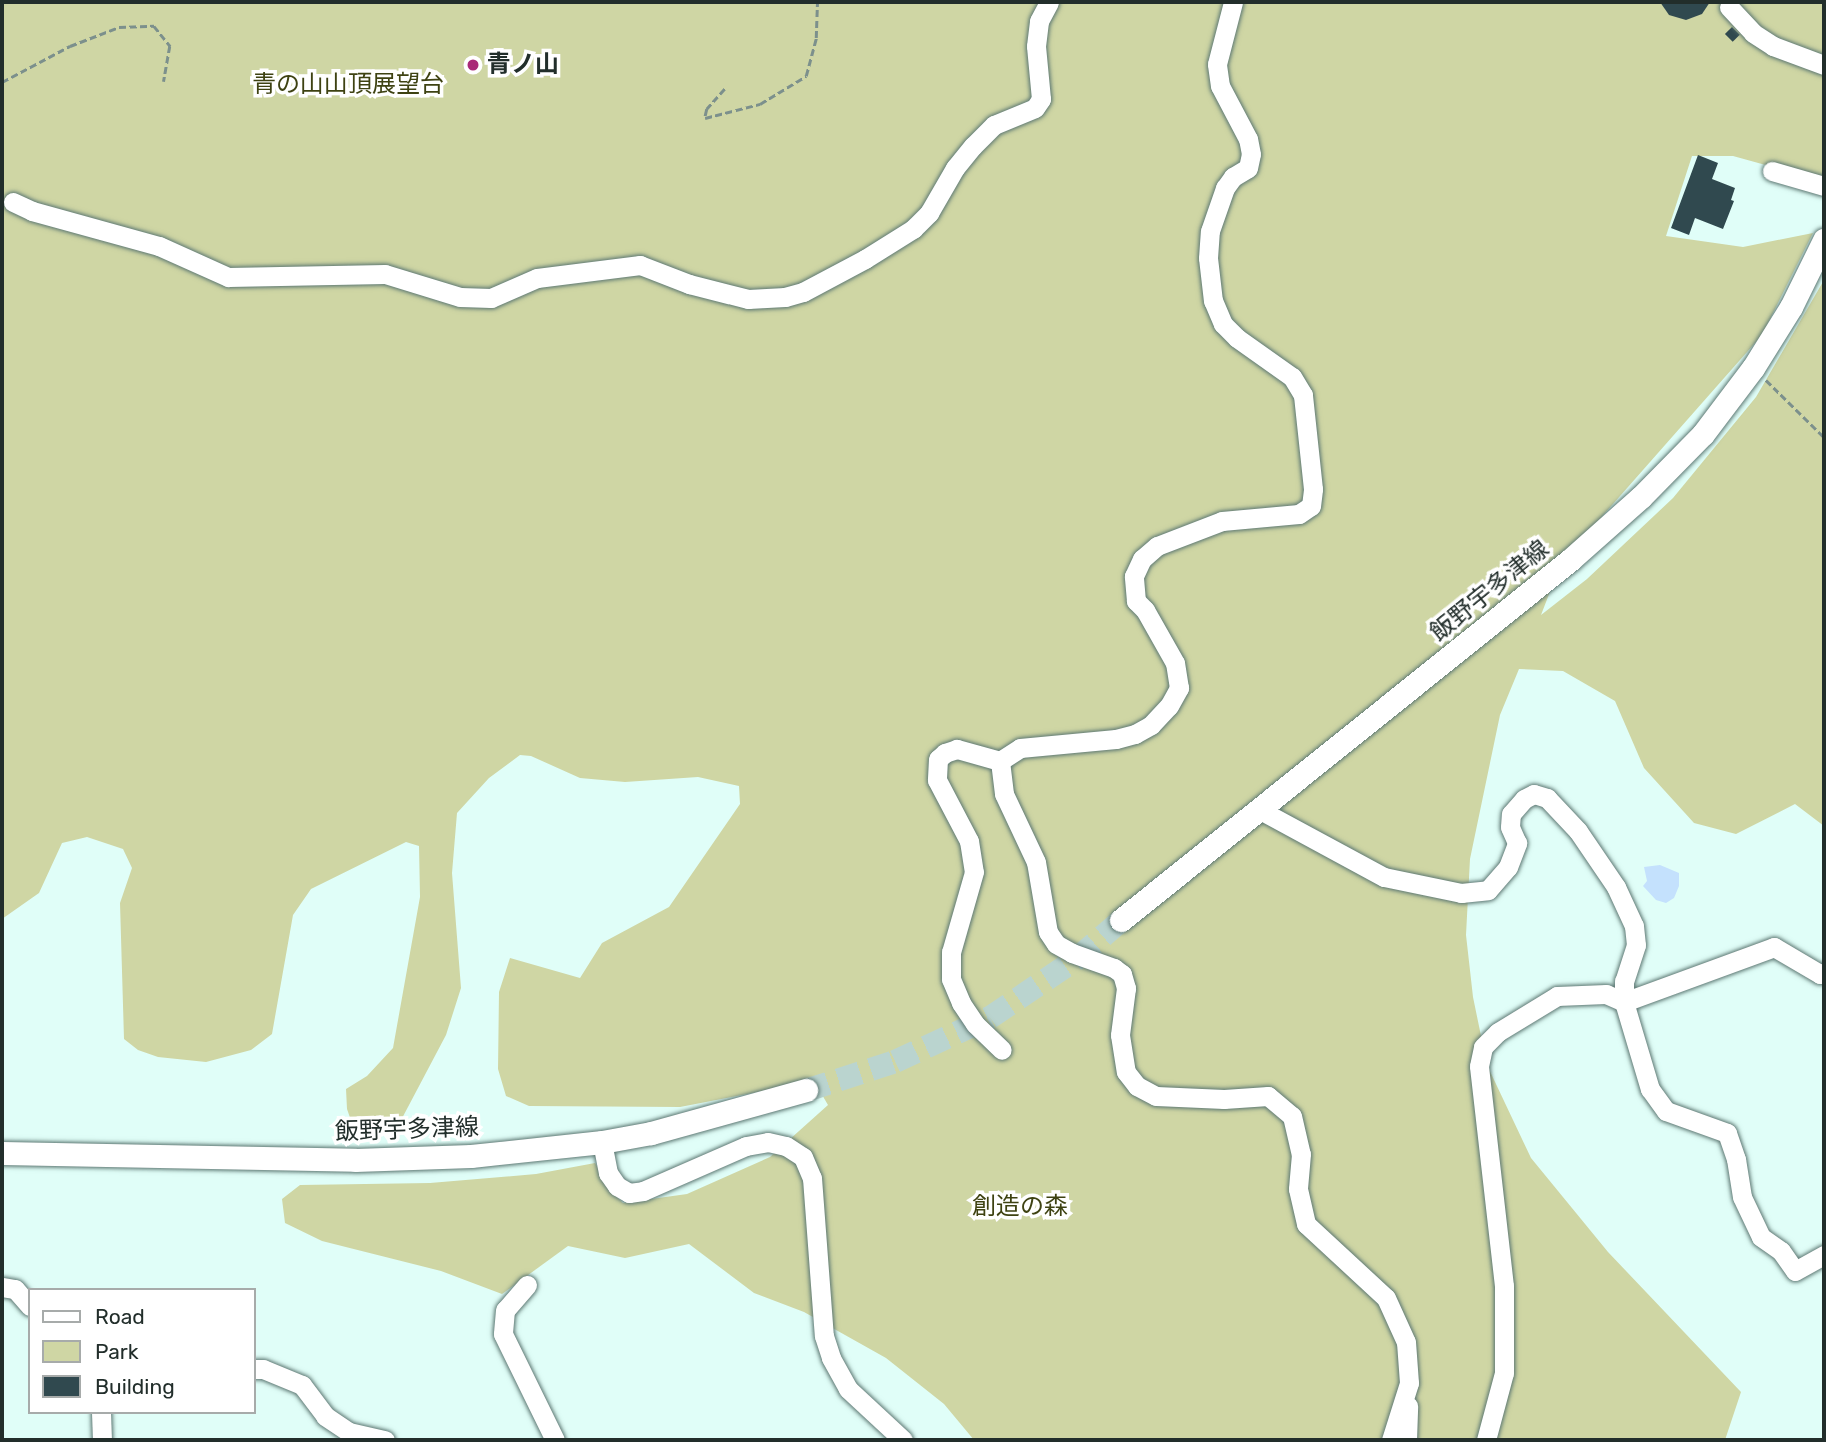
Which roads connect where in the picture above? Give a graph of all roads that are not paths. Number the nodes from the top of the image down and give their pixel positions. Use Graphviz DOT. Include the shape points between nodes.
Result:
graph roads {
  1 [pos="1049,2"];
  2 [pos="1233,2"];
  3 [pos="1729,7"];
  4 [pos="1824,65"];
  5 [pos="1772,171"];
  6 [pos="1824,186"];
  7 [pos="13,202"];
  8 [pos="1824,240"];
  9 [pos="1000,761"];
  10 [pos="1260,810"];
  11 [pos="1121,920"];
  12 [pos="1824,972"];
  13 [pos="1624,1002"];
  14 [pos="1002,1050"];
  15 [pos="806,1090"];
  16 [pos="602,1142"];
  17 [pos="2,1153"];
  18 [pos="1824,1255"];
  19 [pos="527,1285"];
  20 [pos="2,1287"];
  21 [pos="28,1304"];
  22 [pos="256,1369"];
  23 [pos="1409,1383"];
  24 [pos="101,1414"];
  25 [pos="102,1440"];
  26 [pos="384,1440"];
  27 [pos="555,1440"];
  28 [pos="903,1440"];
  29 [pos="1391,1440"];
  30 [pos="1408,1440"];
  31 [pos="1486,1440"];
  1 -- 7 [label="street" via="1039,21 1035,46 1041,99 1035,108 994,125 955,168 929,213 913,229 803,292 785,297 748,299 640,265 537,278 491,298 460,297 384,274 228,277 159,246"];
  2 -- 9 [label="street" via="1217,64 1220,86 1248,139 1251,155 1248,169 1225,188 1210,231 1213,301 1223,324 1292,377 1303,394 1311,506 1299,514 1222,521 1157,546 1142,559 1134,576 1136,601 1175,663 1179,688 1151,725 1116,739 1020,748"];
  3 -- 4 [label="street" via="1753,33 1773,46"];
  5 -- 6 [label="street"];
  8 -- 10 [label="main road, 飯野宇多津線" via="1791,307 1753,368 1703,434 1659,479 1570,561"];
  9 -- 14 [label="street" via="957,749 945,752 938,759 937,780 969,841 974,872 951,952 951,979 975,1024"];
  9 -- 23 [label="street" via="1004,794 1036,862 1048,932 1056,944 1122,974 1126,989 1120,1035 1126,1072 1137,1086 1156,1096 1268,1096 1292,1116 1301,1154 1298,1189 1306,1224 1386,1298 1406,1342"];
  10 -- 11 [label="main road, 飯野宇多津線"];
  10 -- 13 [label="street" via="1384,877 1461,893 1488,890 1508,867 1517,843 1510,827 1511,814 1534,794 1547,798 1578,831 1616,887 1634,926 1636,945 1624,981"];
  12 -- 13 [label="street" via="1820,974 1774,947"];
  13 -- 18 [label="street" via="1650,1089 1666,1111 1727,1133 1737,1159 1742,1197 1761,1237 1781,1251 1795,1271"];
  13 -- 31 [label="street" via="1606,995 1556,996 1498,1032 1483,1047 1479,1066 1504,1286 1504,1373"];
  15 -- 16 [label="main road, 飯野宇多津線" via="701,1121"];
  16 -- 17 [label="main road, 飯野宇多津線" via="471,1156 355,1160"];
  16 -- 28 [label="street" via="608,1173 629,1193 746,1146 768,1142 803,1157 813,1178 824,1336 831,1358 848,1389"];
  19 -- 27 [label="street" via="505,1310 503,1334"];
  20 -- 21 [label="street" via="15,1289"];
  22 -- 26 [label="street" via="302,1385 325,1416 349,1432"];
  23 -- 29 [label="street"];
  23 -- 30 [label="street"];
  24 -- 25 [label="street"];
}
